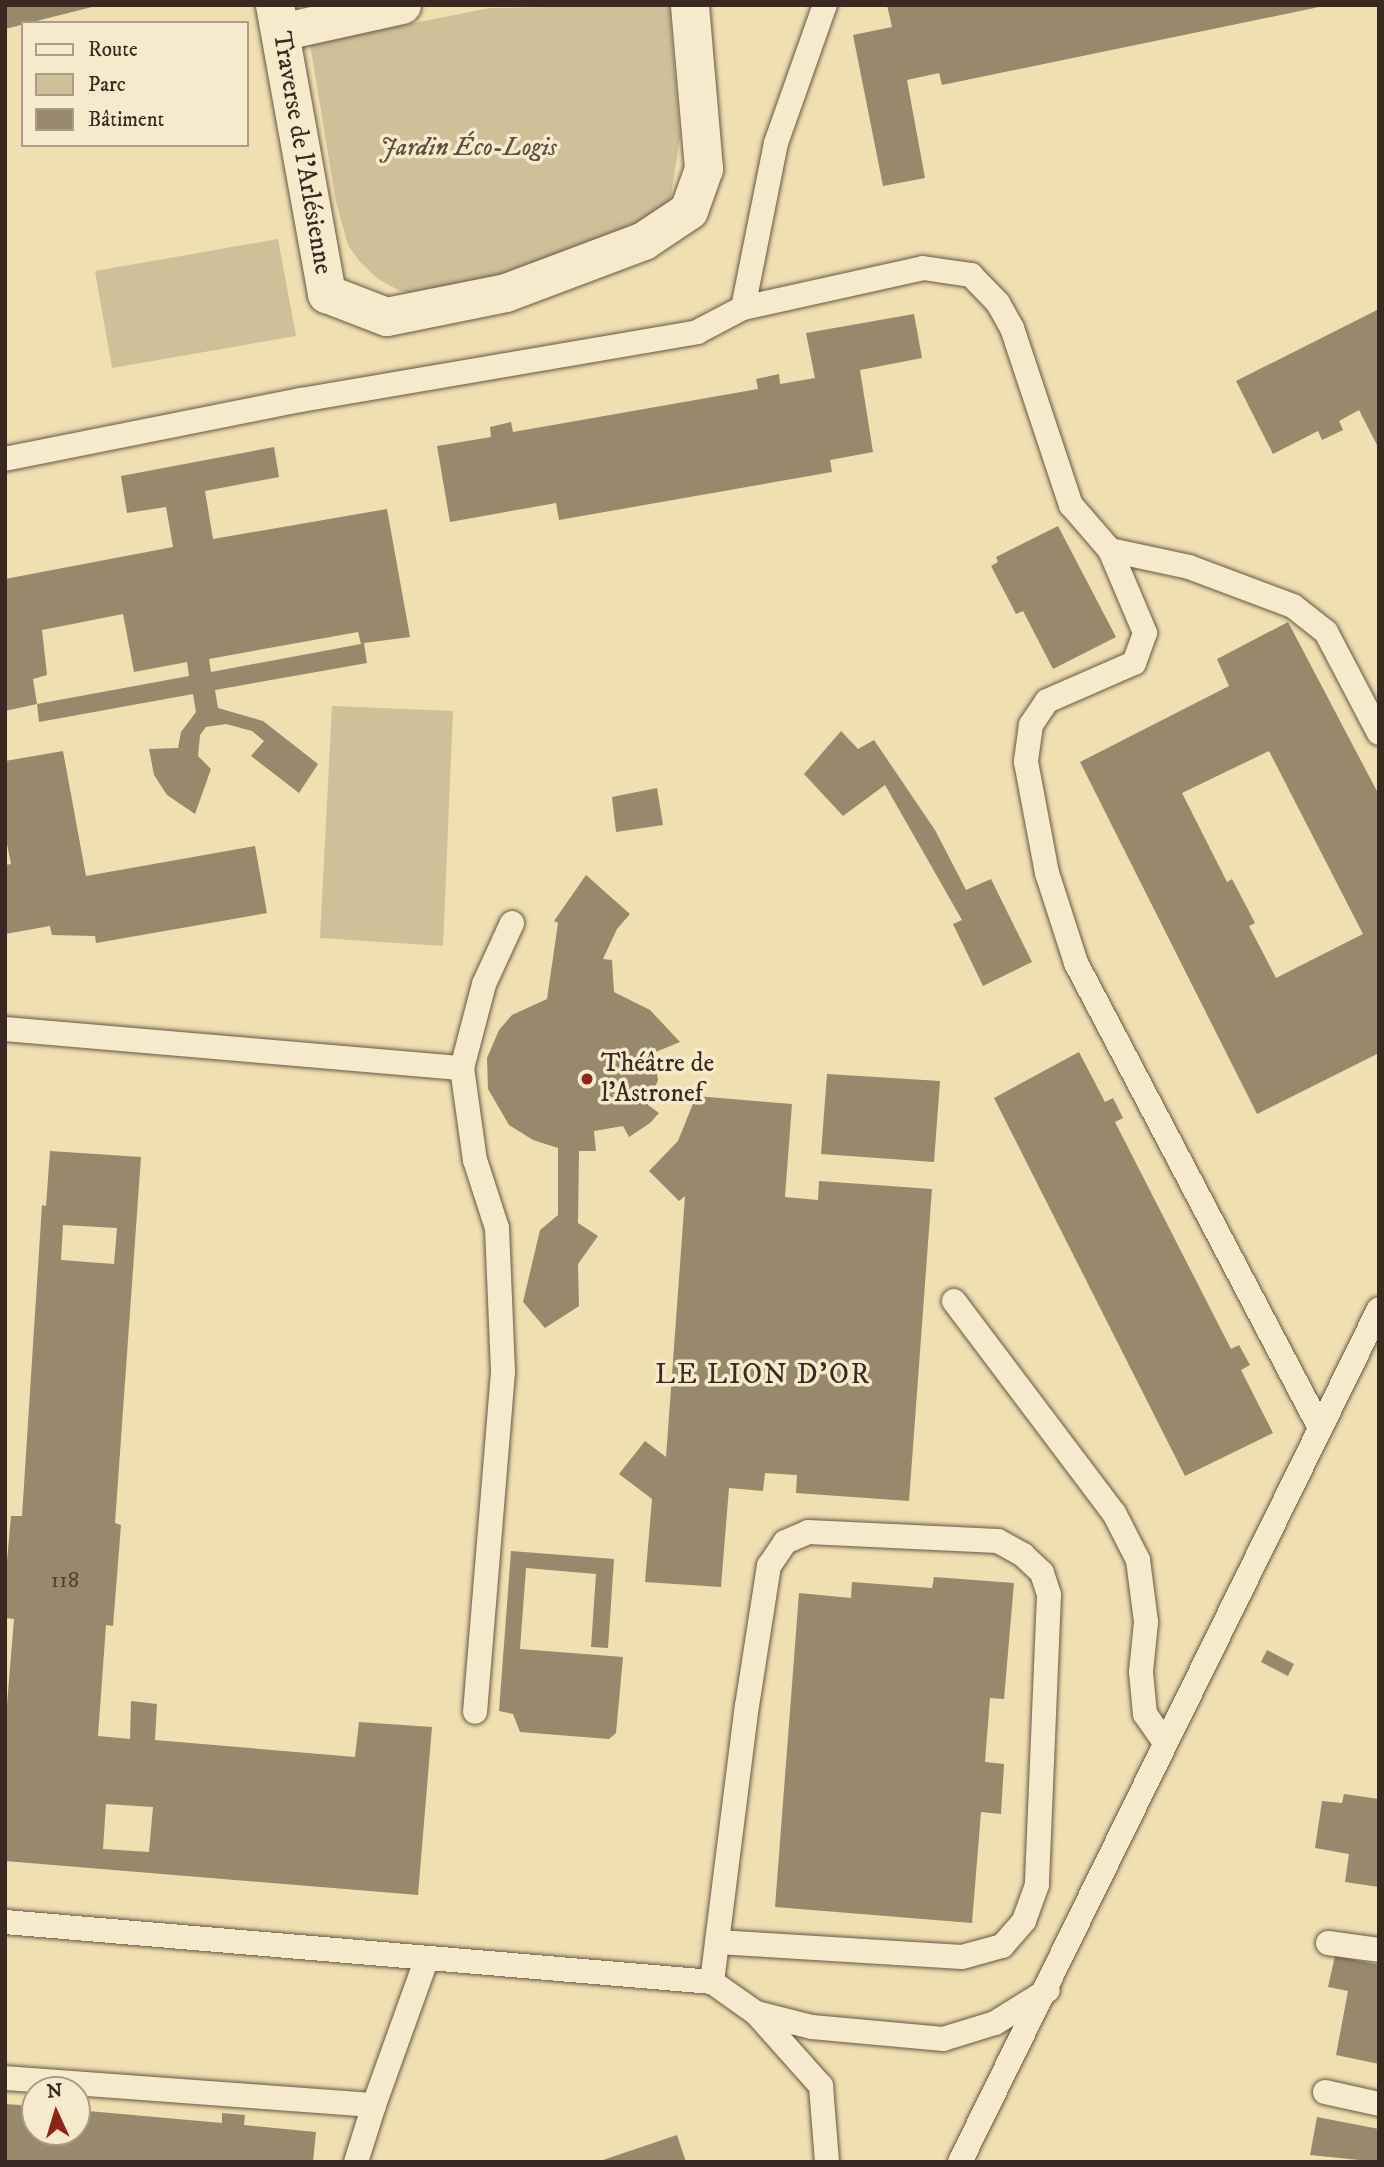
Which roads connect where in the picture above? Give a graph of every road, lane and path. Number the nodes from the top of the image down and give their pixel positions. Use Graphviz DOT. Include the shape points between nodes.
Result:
graph roads {
  1 [pos="402,5"];
  2 [pos="690,5"];
  3 [pos="825,5"];
  4 [pos="277,19"];
  5 [pos="743,308"];
  6 [pos="5,459"];
  7 [pos="1111,550"];
  8 [pos="1379,733"];
  9 [pos="512,923"];
  10 [pos="5,1029"];
  11 [pos="462,1068"];
  12 [pos="954,1301"];
  13 [pos="1379,1309"];
  14 [pos="1320,1428"];
  15 [pos="475,1712"];
  16 [pos="1164,1741"];
  17 [pos="5,1922"];
  18 [pos="717,1942"];
  19 [pos="1328,1942"];
  20 [pos="1379,1950"];
  21 [pos="427,1958"];
  22 [pos="712,1982"];
  23 [pos="1048,1990"];
  24 [pos="756,2013"];
  25 [pos="5,2078"];
  26 [pos="1325,2092"];
  27 [pos="1379,2104"];
  28 [pos="374,2105"];
  29 [pos="356,2162"];
  30 [pos="827,2162"];
  31 [pos="960,2162"];
  1 -- 4 [label="street"];
  2 -- 4 [label="street, Traverse de l'Arlésienne" via="704,169 689,211 644,241 506,293 387,317 327,293"];
  3 -- 5 [label="lane" via="776,144"];
  5 -- 6 [label="lane" via="696,332 301,400"];
  5 -- 7 [label="lane" via="923,268 971,275 998,303 1012,328 1071,505"];
  7 -- 8 [label="lane" via="1189,567 1293,606 1326,632"];
  7 -- 14 [label="lane" via="1145,633 1134,663 1047,701 1031,725 1026,762 1046,873 1076,963"];
  9 -- 11 [label="lane" via="484,984"];
  10 -- 11 [label="lane"];
  11 -- 15 [label="lane" via="475,1160 498,1228 503,1372"];
  12 -- 16 [label="lane" via="1114,1513 1138,1559 1146,1622 1141,1672 1145,1714"];
  13 -- 14 [label="lane"];
  14 -- 16 [label="lane"];
  16 -- 23 [label="lane"];
  17 -- 21 [label="lane"];
  18 -- 18 [label="lane" via="962,1957 1002,1946 1024,1921 1037,1885 1049,1595 1042,1573 1023,1555 998,1541 808,1531 785,1542 769,1566"];
  18 -- 22 [label="lane"];
  19 -- 20 [label="lane"];
  21 -- 22 [label="lane"];
  21 -- 28 [label="lane"];
  22 -- 24 [label="lane"];
  23 -- 24 [label="lane" via="995,2023 943,2039 812,2027"];
  23 -- 31 [label="lane"];
  24 -- 30 [label="lane" via="821,2086"];
  25 -- 28 [label="lane"];
  26 -- 27 [label="lane"];
  28 -- 29 [label="lane"];
}
